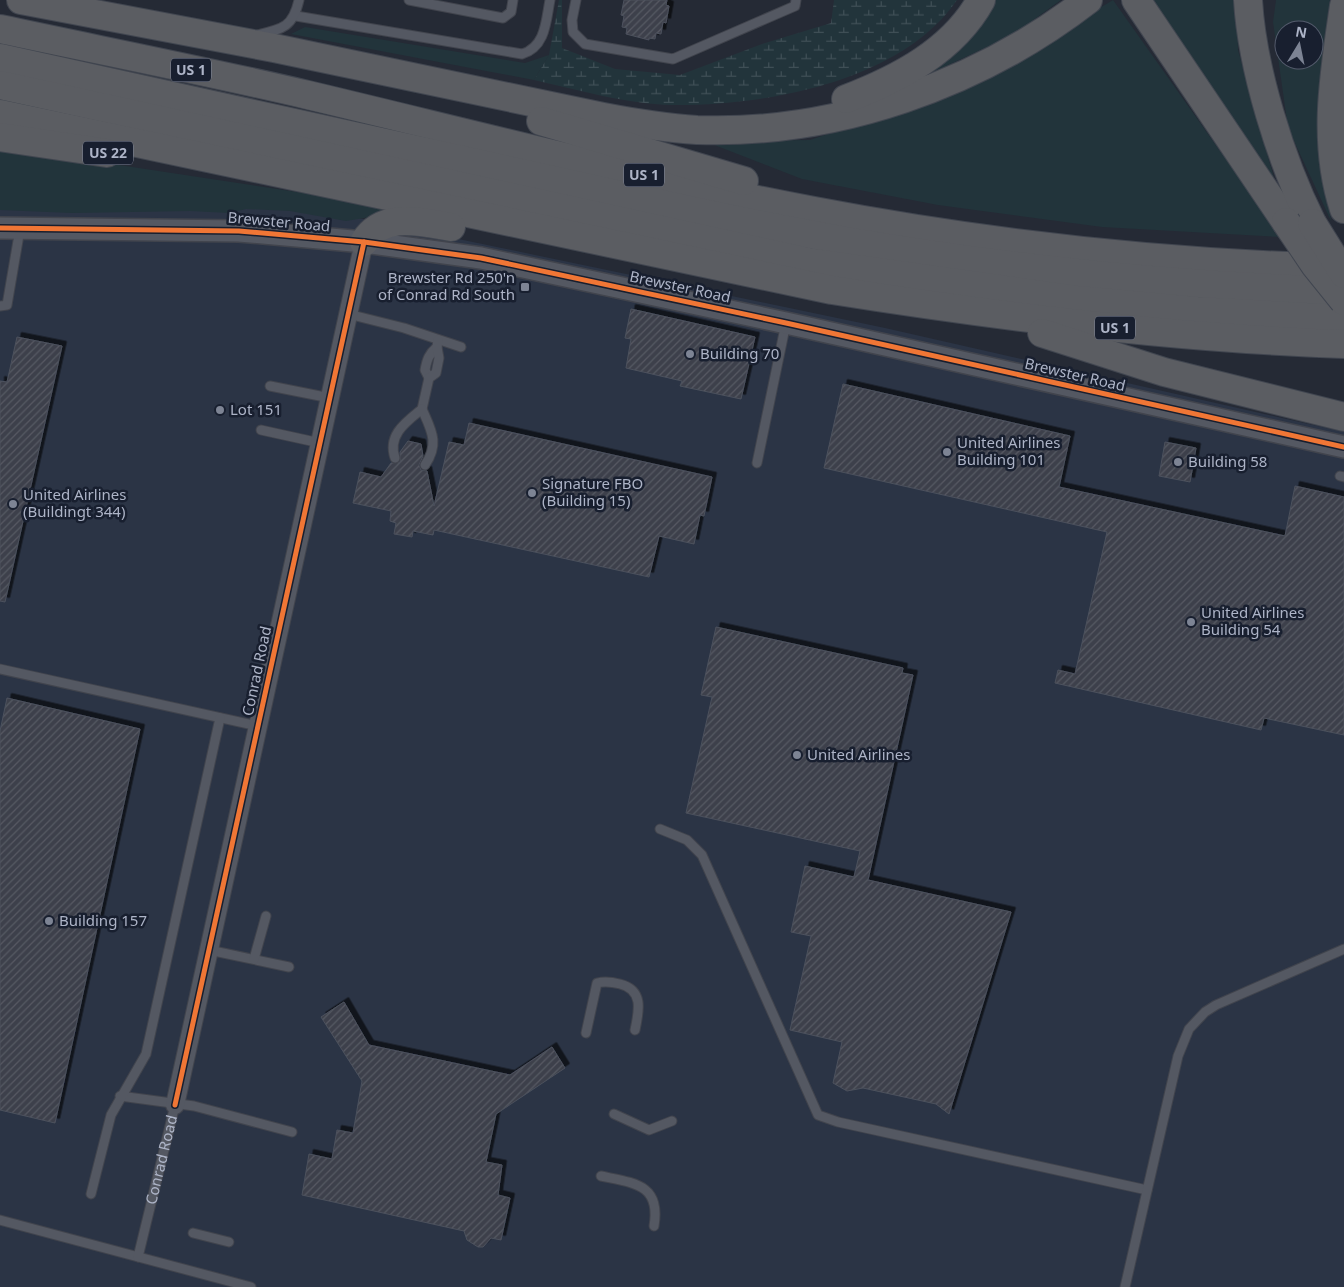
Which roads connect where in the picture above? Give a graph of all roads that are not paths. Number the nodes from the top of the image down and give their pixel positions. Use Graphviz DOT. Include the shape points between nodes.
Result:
graph roads {
  1 [pos="21,0"];
  2 [pos="299,0"];
  3 [pos="406,0"];
  4 [pos="513,0"];
  5 [pos="550,0"];
  6 [pos="576,0"];
  7 [pos="796,0"];
  8 [pos="981,0"];
  9 [pos="1136,0"];
  10 [pos="1248,0"];
  11 [pos="1263,0"];
  12 [pos="1083,4"];
  13 [pos="70,5"];
  14 [pos="1344,6"];
  15 [pos="296,16"];
  16 [pos="0,29"];
  17 [pos="233,41"];
  18 [pos="0,44"];
  19 [pos="0,58"];
  20 [pos="436,82"];
  21 [pos="0,85"];
  22 [pos="382,113"];
  23 [pos="0,114"];
  24 [pos="1274,125"];
  25 [pos="714,130"];
  26 [pos="0,137"];
  27 [pos="1344,140"];
  28 [pos="216,158"];
  29 [pos="1344,204"];
  30 [pos="1344,209"];
  31 [pos="10,228"];
  32 [pos="909,228"];
  33 [pos="364,242"];
  34 [pos="634,249"];
  35 [pos="1344,252"];
  36 [pos="1229,264"];
  37 [pos="1344,268"];
  38 [pos="1344,274"];
  39 [pos="1344,291"];
  40 [pos="886,298"];
  41 [pos="1344,301"];
  42 [pos="0,306"];
  43 [pos="348,314"];
  44 [pos="1305,318"];
  45 [pos="1344,319"];
  46 [pos="786,323"];
  47 [pos="1344,326"];
  48 [pos="437,343"];
  49 [pos="1344,344"];
  50 [pos="461,347"];
  51 [pos="270,386"];
  52 [pos="330,398"];
  53 [pos="422,409"];
  54 [pos="1343,417"];
  55 [pos="261,430"];
  56 [pos="320,443"];
  57 [pos="1344,448"];
  58 [pos="395,458"];
  59 [pos="757,464"];
  60 [pos="425,465"];
  61 [pos="0,669"];
  62 [pos="220,718"];
  63 [pos="258,726"];
  64 [pos="660,829"];
  65 [pos="266,916"];
  66 [pos="1344,949"];
  67 [pos="209,950"];
  68 [pos="254,959"];
  69 [pos="289,967"];
  70 [pos="636,1030"];
  71 [pos="586,1033"];
  72 [pos="120,1096"];
  73 [pos="175,1104"];
  74 [pos="614,1114"];
  75 [pos="672,1121"];
  76 [pos="292,1132"];
  77 [pos="601,1176"];
  78 [pos="1147,1190"];
  79 [pos="91,1194"];
  80 [pos="0,1220"];
  81 [pos="654,1226"];
  82 [pos="192,1233"];
  83 [pos="229,1242"];
  84 [pos="138,1257"];
  85 [pos="251,1287"];
  86 [pos="1125,1287"];
  1 -- 13 [label="highway"];
  2 -- 15 [label="lane"];
  3 -- 4 [label="lane" via="503,18 511,12"];
  5 -- 15 [label="lane" via="538,44 522,54"];
  6 -- 7 [label="lane" via="573,32 585,44 673,59 795,6"];
  8 -- 25 [label="highway" via="942,47 887,82 803,112"];
  9 -- 41 [label="highway, bridge" via="1315,265"];
  10 -- 24 [label="highway" via="1256,56"];
  11 -- 24 [label="highway" via="1264,65"];
  12 -- 25 [label="highway" via="1004,55 904,98 814,121"];
  13 -- 17 [label="highway"];
  14 -- 30 [label="highway" via="1332,88 1331,127 1334,166"];
  15 -- 17 [label="lane" via="284,27"];
  16 -- 22 [label="highway, US 1"];
  17 -- 20 [label="highway"];
  18 -- 22 [label="highway" via="306,108"];
  19 -- 39 [label="highway" via="685,209 851,242 1078,273"];
  20 -- 25 [label="highway" via="642,124"];
  20 -- 32 [label="highway" via="474,102"];
  21 -- 44 [label="highway" via="808,262 1078,300"];
  22 -- 32 [label="highway, US 1" via="705,189"];
  23 -- 28 [label="highway, US 1"];
  24 -- 38 [label="highway, bridge" via="1312,223"];
  26 -- 28 [label="highway, US 22" via="147,159"];
  27 -- 29 [label="highway" via="1341,168"];
  28 -- 34 [label="highway, US 1"];
  31 -- 33 [label="street, Brewster Road" via="208,229"];
  31 -- 42 [label="lane" via="7,305"];
  32 -- 36 [label="highway, US 1" via="1023,244"];
  33 -- 34 [label="highway" via="371,232 384,224 409,221 582,250"];
  33 -- 43 [label="street, Conrad Road"];
  33 -- 46 [label="street, Brewster Road" via="499,262"];
  34 -- 40 [label="highway, US 1"];
  35 -- 36 [label="highway" via="1269,253"];
  36 -- 37 [label="highway, US 1"];
  40 -- 49 [label="highway, US 1" via="1107,327"];
  40 -- 54 [label="highway" via="1050,335 1164,372"];
  43 -- 48 [label="lane" via="404,328"];
  43 -- 52 [label="street, Conrad Road"];
  44 -- 45 [label="highway"];
  44 -- 47 [label="highway"];
  46 -- 57 [label="street, Brewster Road"];
  46 -- 59 [label="lane"];
  48 -- 50 [label="lane"];
  48 -- 53 [label="lane" via="428,355 425,370 429,378"];
  51 -- 52 [label="lane"];
  52 -- 56 [label="street, Conrad Road"];
  53 -- 58 [label="lane" via="396,434 392,444"];
  53 -- 60 [label="lane" via="434,441 433,451"];
  55 -- 56 [label="lane"];
  56 -- 63 [label="street, Conrad Road"];
  61 -- 62 [label="lane"];
  62 -- 63 [label="lane"];
  62 -- 72 [label="lane" via="146,1054"];
  63 -- 67 [label="street, Conrad Road"];
  64 -- 78 [label="lane" via="687,840 702,856 818,1115"];
  65 -- 68 [label="lane"];
  66 -- 78 [label="lane" via="1227,999 1196,1020 1180,1047"];
  67 -- 68 [label="lane"];
  67 -- 73 [label="street, Conrad Road"];
  68 -- 69 [label="lane"];
  70 -- 71 [label="lane" via="640,1010 637,996 625,985 604,982 597,983"];
  72 -- 73 [label="lane"];
  72 -- 79 [label="lane" via="108,1124"];
  73 -- 76 [label="lane"];
  73 -- 84 [label="lane, Conrad Road"];
  74 -- 75 [label="lane" via="649,1130"];
  77 -- 81 [label="lane" via="637,1184 648,1192 655,1202"];
  78 -- 86 [label="lane"];
  80 -- 84 [label="lane"];
  82 -- 83 [label="lane"];
  84 -- 85 [label="lane"];
}
